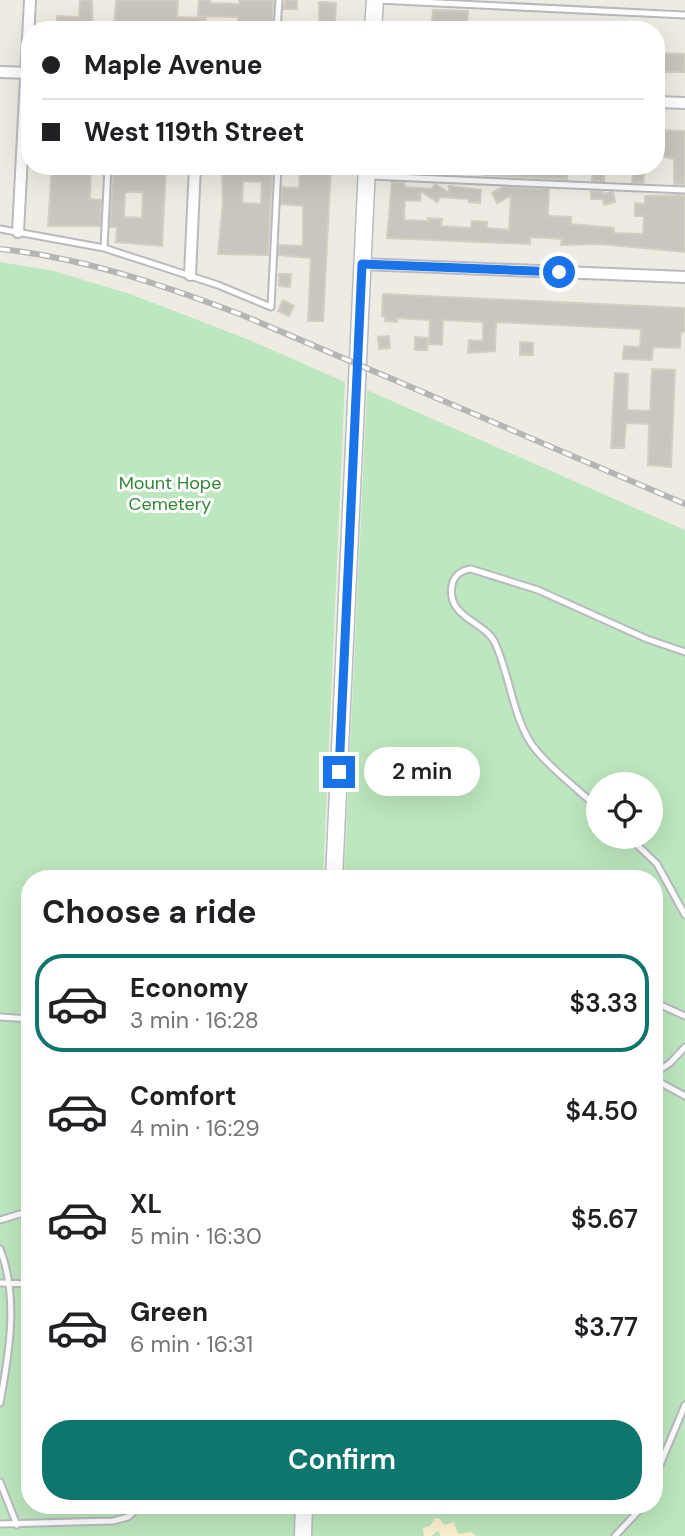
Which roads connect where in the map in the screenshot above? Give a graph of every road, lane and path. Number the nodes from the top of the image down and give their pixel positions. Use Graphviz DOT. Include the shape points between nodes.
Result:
graph roads {
  1 [pos="30,0"];
  2 [pos="279,0"];
  3 [pos="376,0"];
  4 [pos="685,15"];
  5 [pos="29,21"];
  6 [pos="278,21"];
  7 [pos="374,21"];
  8 [pos="0,72"];
  9 [pos="21,73"];
  10 [pos="665,102"];
  11 [pos="685,103"];
  12 [pos="22,175"];
  13 [pos="108,175"];
  14 [pos="195,175"];
  15 [pos="278,175"];
  16 [pos="367,175"];
  17 [pos="434,175"];
  18 [pos="685,190"];
  19 [pos="0,229"];
  20 [pos="18,232"];
  21 [pos="104,248"];
  22 [pos="362,264"];
  23 [pos="190,275"];
  24 [pos="685,278"];
  25 [pos="685,652"];
  26 [pos="586,797"];
  27 [pos="641,849"];
  28 [pos="334,870"];
  29 [pos="660,870"];
  30 [pos="663,875"];
  31 [pos="685,915"];
  32 [pos="663,1006"];
  33 [pos="685,1016"];
  34 [pos="0,1017"];
  35 [pos="21,1018"];
  36 [pos="685,1046"];
  37 [pos="663,1069"];
  38 [pos="663,1082"];
  39 [pos="685,1096"];
  40 [pos="21,1214"];
  41 [pos="0,1220"];
  42 [pos="0,1250"];
  43 [pos="0,1283"];
  44 [pos="8,1283"];
  45 [pos="21,1284"];
  46 [pos="0,1403"];
  47 [pos="685,1405"];
  48 [pos="663,1458"];
  49 [pos="0,1482"];
  50 [pos="131,1514"];
  51 [pos="304,1514"];
  52 [pos="635,1514"];
  53 [pos="0,1524"];
  54 [pos="17,1525"];
  55 [pos="303,1536"];
  56 [pos="615,1536"];
  1 -- 5 [label="street"];
  2 -- 6 [label="lane"];
  3 -- 4 [label="lane"];
  3 -- 7 [label="street"];
  8 -- 9 [label="street"];
  10 -- 11 [label="street"];
  12 -- 20 [label="street"];
  13 -- 21 [label="lane"];
  14 -- 23 [label="street"];
  15 -- 23 [label="lane" via="271,307"];
  16 -- 22 [label="street"];
  17 -- 18 [label="lane"];
  19 -- 20 [label="lane"];
  20 -- 21 [label="lane"];
  21 -- 23 [label="lane"];
  22 -- 24 [label="street"];
  22 -- 28 [label="street"];
  25 -- 26 [label="lane" via="511,580 471,569 454,578 454,602 494,640 529,741"];
  27 -- 29 [label="lane"];
  30 -- 31 [label="lane"];
  32 -- 33 [label="lane"];
  34 -- 35 [label="lane"];
  36 -- 37 [label="lane"];
  38 -- 39 [label="lane"];
  40 -- 41 [label="lane"];
  42 -- 44 [label="lane"];
  43 -- 44 [label="lane"];
  44 -- 45 [label="lane"];
  44 -- 46 [label="lane" via="10,1329"];
  47 -- 48 [label="lane"];
  49 -- 54 [label="lane"];
  50 -- 54 [label="lane" via="113,1521"];
  51 -- 55 [label="street"];
  52 -- 56 [label="lane"];
  53 -- 54 [label="lane"];
}
